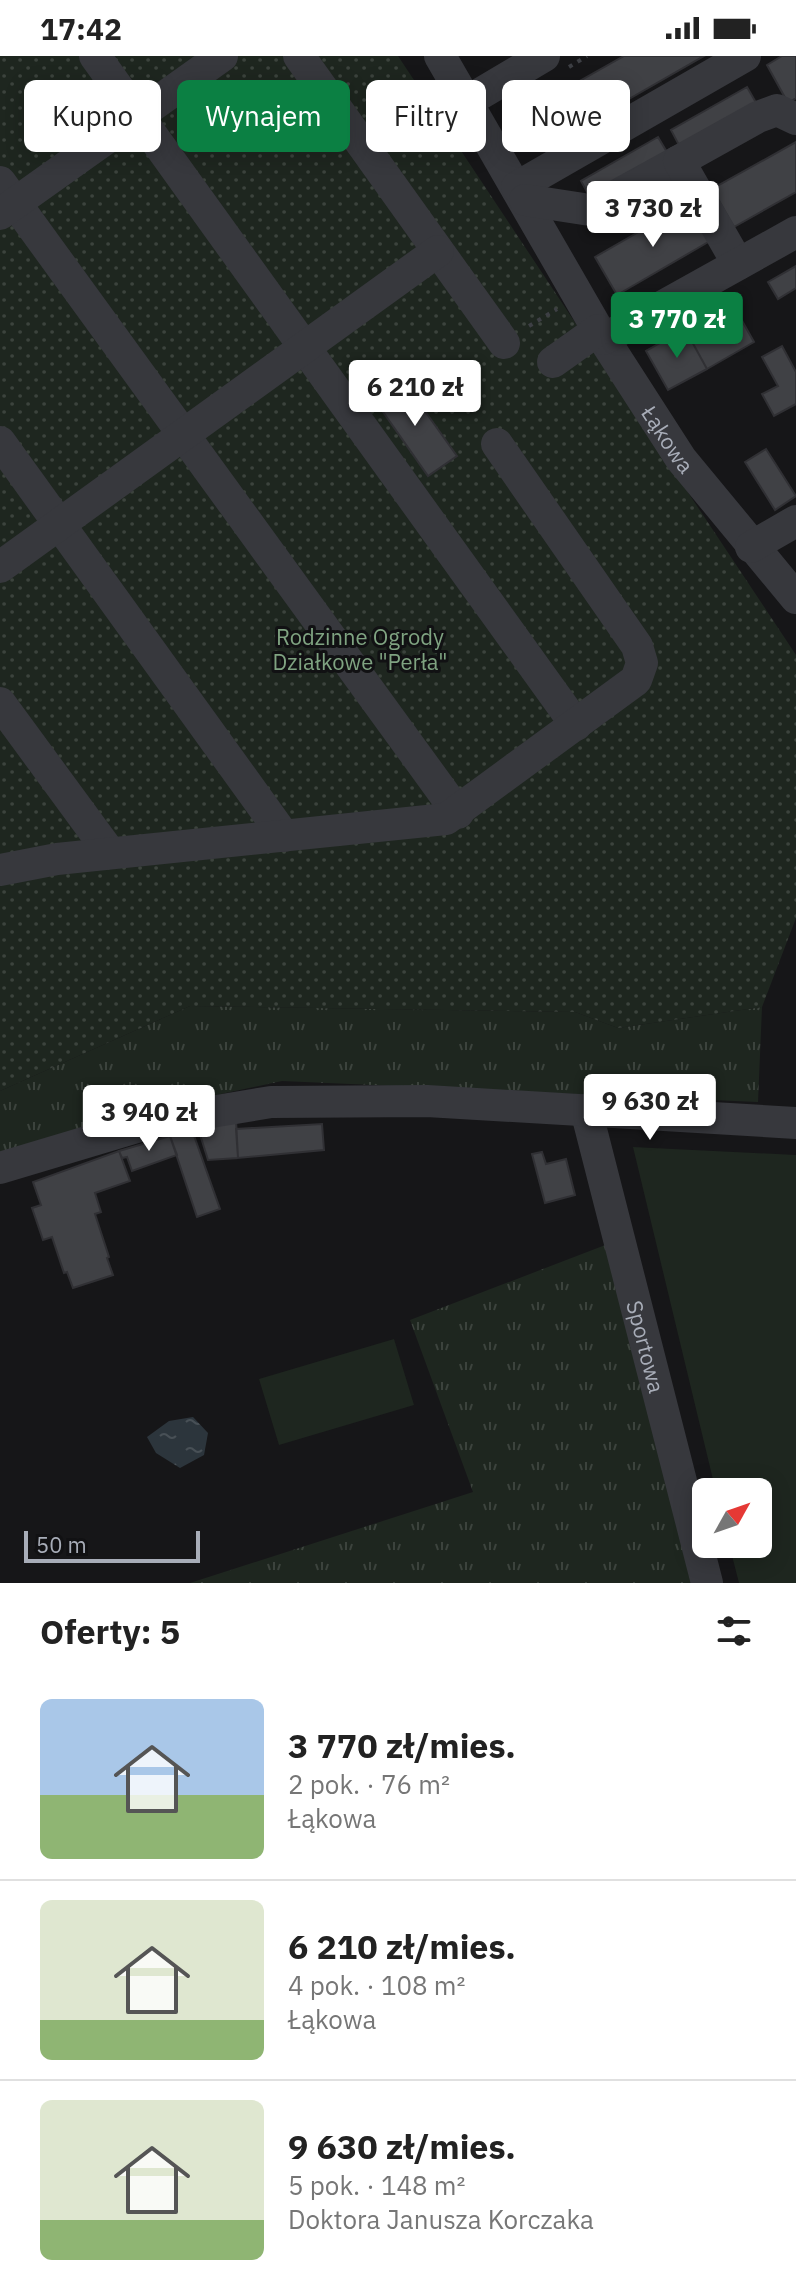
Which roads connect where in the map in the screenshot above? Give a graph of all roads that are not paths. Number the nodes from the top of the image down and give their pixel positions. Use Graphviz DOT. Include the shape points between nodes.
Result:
graph roads {
  1 [pos="95,56"];
  2 [pos="222,56"];
  3 [pos="299,56"];
  4 [pos="440,56"];
  5 [pos="544,56"];
  6 [pos="745,56"];
  7 [pos="112,80"];
  8 [pos="455,80"];
  9 [pos="486,90"];
  10 [pos="161,99"];
  11 [pos="796,119"];
  12 [pos="486,133"];
  13 [pos="161,147"];
  14 [pos="80,152"];
  15 [pos="679,161"];
  16 [pos="521,194"];
  17 [pos="5,200"];
  18 [pos="796,232"];
  19 [pos="438,251"];
  20 [pos="738,264"];
  21 [pos="601,334"];
  22 [pos="504,343"];
  23 [pos="305,348"];
  24 [pos="553,362"];
  25 [pos="184,436"];
  26 [pos="0,442"];
  27 [pos="497,444"];
  28 [pos="796,521"];
  29 [pos="59,525"];
  30 [pos="751,547"];
  31 [pos="0,567"];
  32 [pos="796,598"];
  33 [pos="0,703"];
  34 [pos="576,725"];
  35 [pos="458,813"];
  36 [pos="284,836"];
  37 [pos="110,853"];
  38 [pos="0,870"];
  39 [pos="586,1110"];
  40 [pos="796,1123"];
  41 [pos="0,1168"];
  42 [pos="707,1583"];
  1 -- 7 [label="street"];
  2 -- 10 [label="street"];
  3 -- 19 [label="street"];
  4 -- 8 [label="street, Łąkowa"];
  5 -- 9 [label="street"];
  6 -- 16 [label="street"];
  11 -- 15 [label="street" via="777,110"];
  12 -- 16 [label="street, Łąkowa"];
  13 -- 23 [label="street"];
  14 -- 17 [label="street"];
  15 -- 16 [label="street" via="590,210"];
  15 -- 20 [label="street"];
  16 -- 21 [label="street, Łąkowa"];
  17 -- 25 [label="street"];
  18 -- 20 [label="street"];
  19 -- 22 [label="street"];
  19 -- 23 [label="street"];
  20 -- 21 [label="street"];
  21 -- 24 [label="street"];
  21 -- 30 [label="street, Łąkowa" via="681,459"];
  23 -- 25 [label="street"];
  23 -- 34 [label="street"];
  25 -- 29 [label="street"];
  25 -- 35 [label="street"];
  26 -- 29 [label="street"];
  27 -- 34 [label="street" via="637,646 642,663 636,680"];
  28 -- 30 [label="street"];
  29 -- 31 [label="street"];
  29 -- 36 [label="street"];
  30 -- 32 [label="street, Łąkowa"];
  33 -- 37 [label="street"];
  34 -- 35 [label="street"];
  35 -- 36 [label="street" via="427,823"];
  36 -- 37 [label="street"];
  37 -- 38 [label="street"];
  39 -- 40 [label="street"];
  39 -- 41 [label="street" via="427,1101 271,1102 157,1121"];
  39 -- 42 [label="street, Sportowa"];
}
